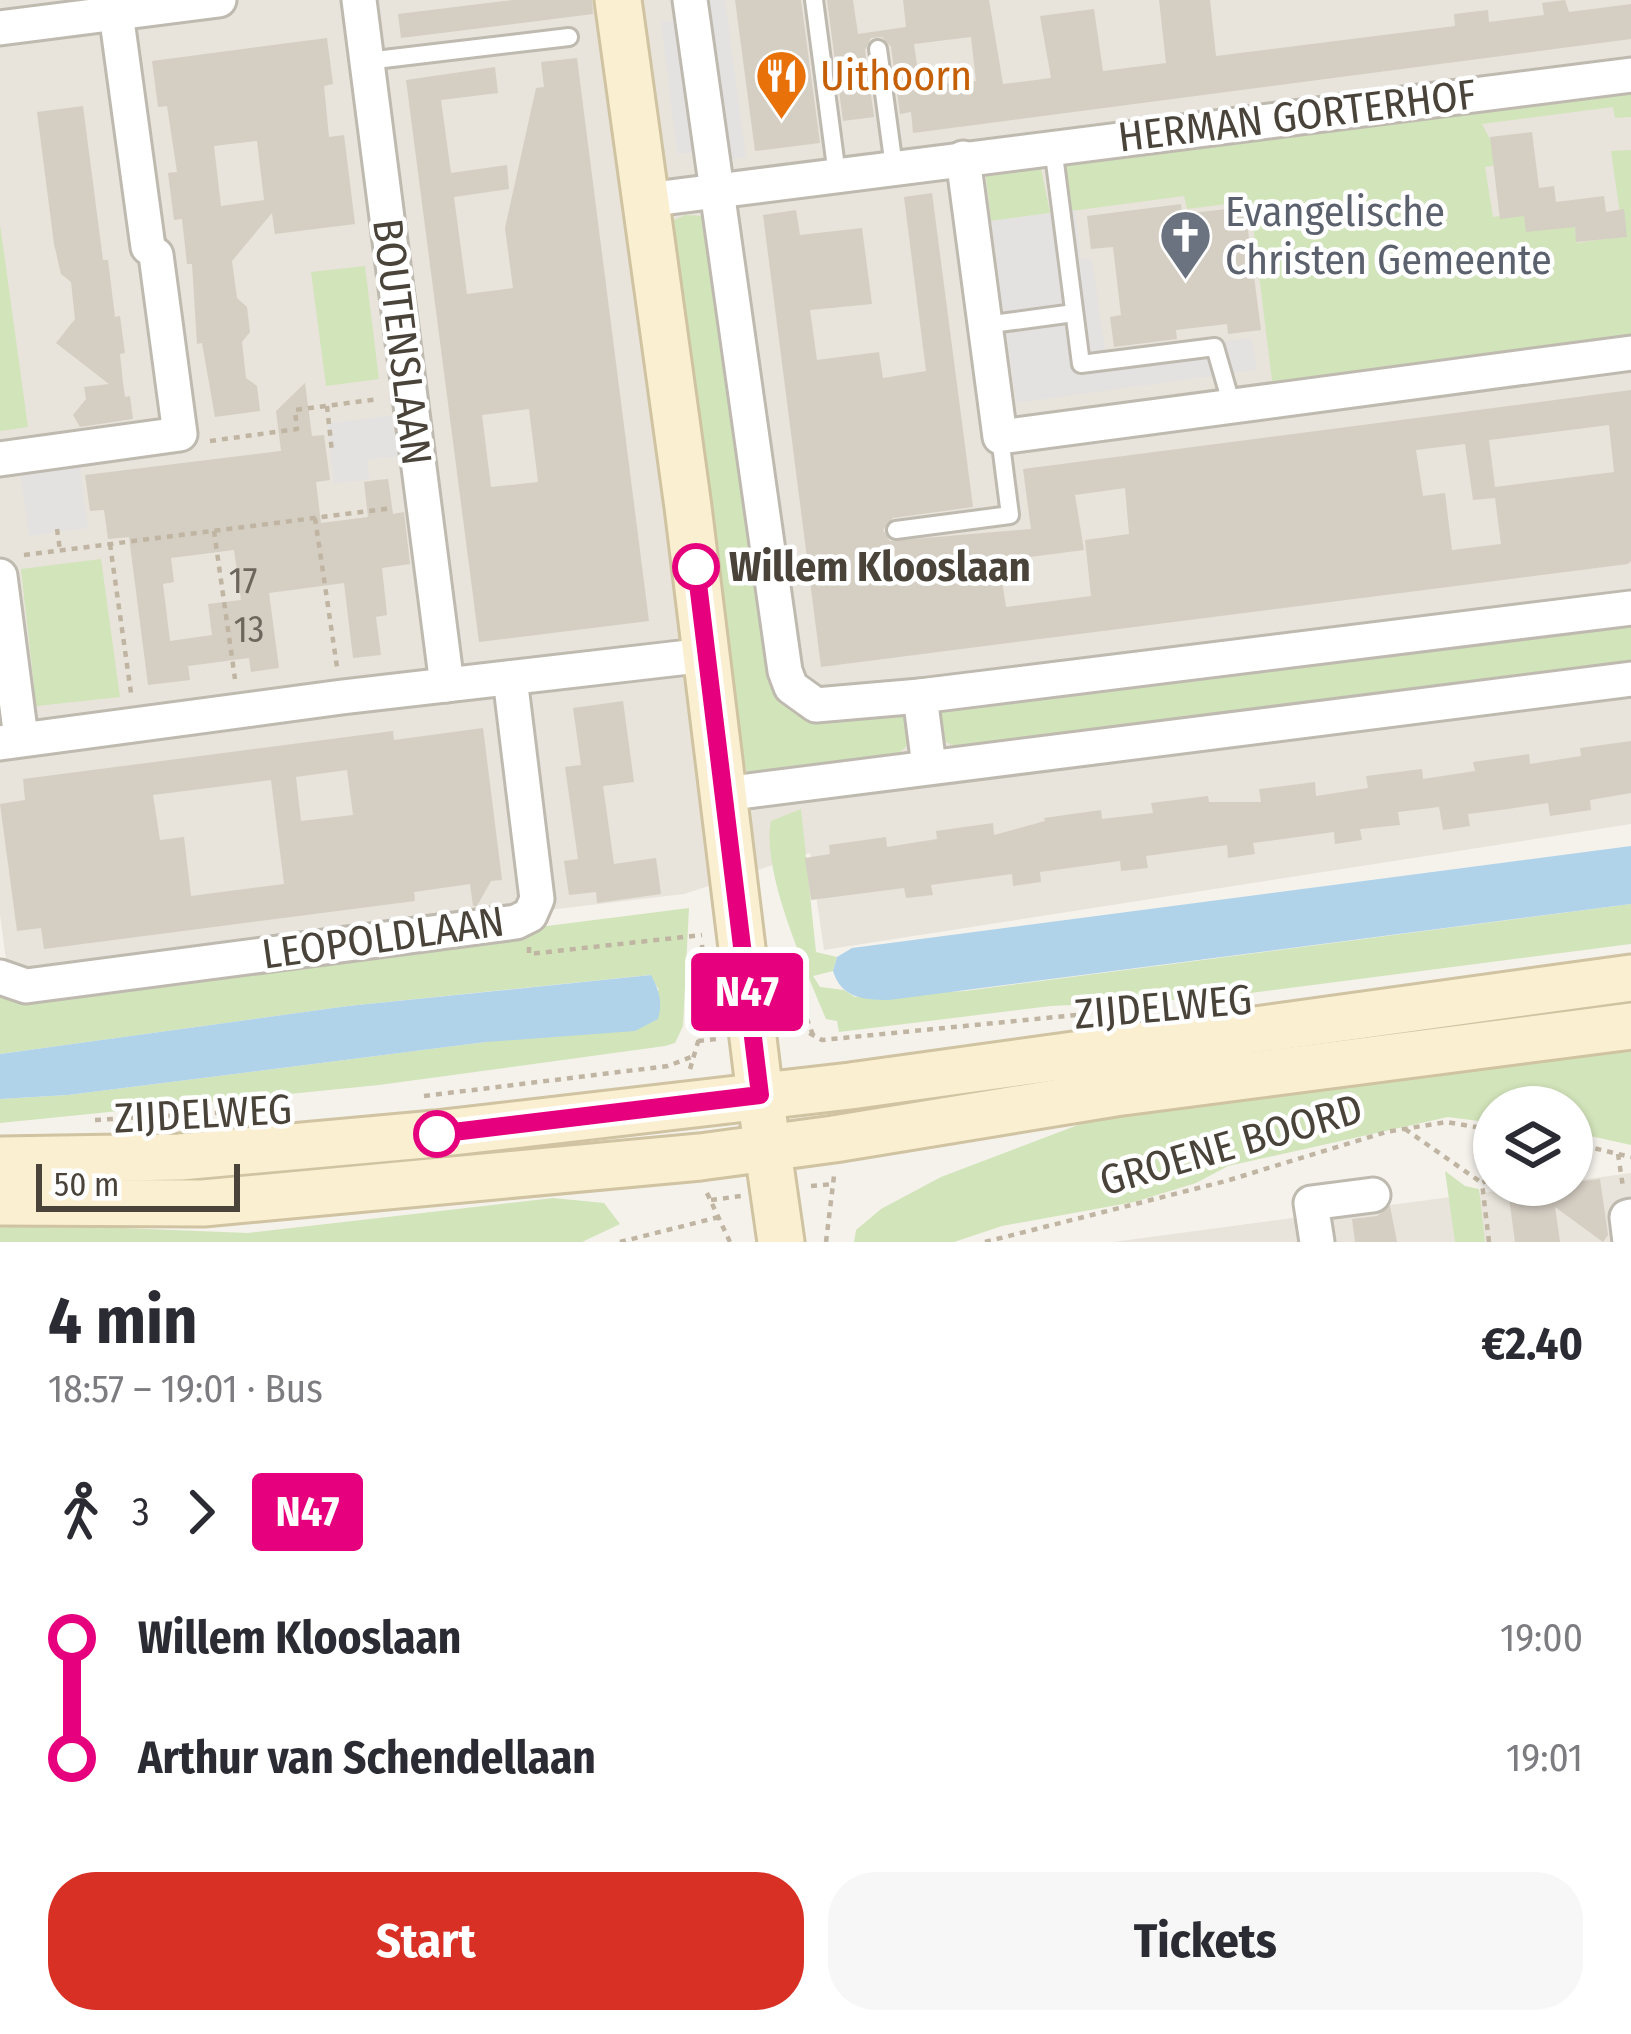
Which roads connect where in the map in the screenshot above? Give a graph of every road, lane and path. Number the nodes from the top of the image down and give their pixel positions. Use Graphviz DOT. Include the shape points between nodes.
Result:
graph roads {
  1 [pos="219,0"];
  2 [pos="359,0"];
  3 [pos="618,0"];
  4 [pos="690,0"];
  5 [pos="814,0"];
  6 [pos="33,12"];
  7 [pos="116,13"];
  8 [pos="0,28"];
  9 [pos="569,37"];
  10 [pos="878,49"];
  11 [pos="367,61"];
  12 [pos="1631,75"];
  13 [pos="1052,146"];
  14 [pos="963,158"];
  15 [pos="894,167"];
  16 [pos="837,175"];
  17 [pos="720,190"];
  18 [pos="646,200"];
  19 [pos="1074,313"];
  20 [pos="985,325"];
  21 [pos="1631,353"];
  22 [pos="409,394"];
  23 [pos="326,406"];
  24 [pos="1232,406"];
  25 [pos="180,434"];
  26 [pos="1000,437"];
  27 [pos="332,452"];
  28 [pos="0,459"];
  29 [pos="423,504"];
  30 [pos="315,518"];
  31 [pos="57,529"];
  32 [pos="896,530"];
  33 [pos="214,531"];
  34 [pos="110,544"];
  35 [pos="60,550"];
  36 [pos="10,566"];
  37 [pos="1631,608"];
  38 [pos="706,655"];
  39 [pos="510,678"];
  40 [pos="1631,680"];
  41 [pos="447,685"];
  42 [pos="920,696"];
  43 [pos="342,697"];
  44 [pos="239,710"];
  45 [pos="135,723"];
  46 [pos="10,740"];
  47 [pos="929,766"];
  48 [pos="724,794"];
  49 [pos="525,917"];
  50 [pos="0,977"];
  51 [pos="1631,979"];
  52 [pos="1110,1011"];
  53 [pos="1631,1026"];
  54 [pos="752,1034"];
  55 [pos="691,1057"];
  56 [pos="760,1095"];
  57 [pos="422,1096"];
  58 [pos="284,1109"];
  59 [pos="95,1120"];
  60 [pos="1473,1126"];
  61 [pos="1405,1129"];
  62 [pos="1593,1148"];
  63 [pos="767,1149"];
  64 [pos="1631,1157"];
  65 [pos="0,1160"];
  66 [pos="1473,1177"];
  67 [pos="1373,1195"];
  68 [pos="0,1202"];
  69 [pos="1485,1206"];
  70 [pos="1631,1216"];
  71 [pos="620,1242"];
  72 [pos="730,1242"];
  73 [pos="782,1242"];
  74 [pos="985,1242"];
  75 [pos="1317,1242"];
  76 [pos="1490,1242"];
  77 [pos="1630,1242"];
  1 -- 7 [label="street"];
  2 -- 11 [label="street, BOUTENSLAAN"];
  3 -- 18 [label="main road"];
  4 -- 17 [label="street"];
  5 -- 16 [label="lane"];
  6 -- 7 [label="street"];
  6 -- 8 [label="street"];
  7 -- 25 [label="street"];
  9 -- 11 [label="lane"];
  10 -- 15 [label="lane"];
  11 -- 22 [label="street, BOUTENSLAAN"];
  12 -- 13 [label="street, HERMAN GORTERHOF"];
  13 -- 14 [label="street, HERMAN GORTERHOF"];
  13 -- 19 [label="lane"];
  14 -- 15 [label="street, HERMAN GORTERHOF"];
  14 -- 20 [label="street"];
  15 -- 16 [label="street, HERMAN GORTERHOF"];
  16 -- 17 [label="street, HERMAN GORTERHOF"];
  17 -- 18 [label="street, HERMAN GORTERHOF"];
  17 -- 42 [label="street" via="784,670 791,687 816,705"];
  18 -- 38 [label="main road"];
  19 -- 20 [label="lane"];
  19 -- 24 [label="lane" via="1081,364 1215,347"];
  20 -- 26 [label="street"];
  21 -- 24 [label="street"];
  22 -- 23 [label="path"];
  22 -- 29 [label="street, BOUTENSLAAN"];
  23 -- 25 [label="path" via="295,410 297,429 188,445"];
  23 -- 27 [label="path"];
  24 -- 26 [label="street"];
  25 -- 28 [label="street"];
  26 -- 32 [label="lane" via="1010,515"];
  29 -- 30 [label="path"];
  29 -- 41 [label="street, BOUTENSLAAN"];
  30 -- 33 [label="path"];
  30 -- 43 [label="path"];
  31 -- 35 [label="path"];
  33 -- 34 [label="path"];
  33 -- 44 [label="path"];
  34 -- 35 [label="path"];
  34 -- 45 [label="path"];
  35 -- 36 [label="path"];
  36 -- 46 [label="street"];
  37 -- 42 [label="street"];
  38 -- 39 [label="street"];
  38 -- 48 [label="main road"];
  39 -- 41 [label="street"];
  39 -- 49 [label="street, LEOPOLDLAAN" via="537,899"];
  40 -- 47 [label="street"];
  41 -- 43 [label="street"];
  42 -- 47 [label="street"];
  43 -- 44 [label="street"];
  44 -- 45 [label="street"];
  45 -- 46 [label="street"];
  47 -- 48 [label="street"];
  48 -- 54 [label="main road"];
  49 -- 50 [label="street, LEOPOLDLAAN" via="26,986"];
  49 -- 54 [label="path, ZIJDELWEG" via="530,954 702,935 698,1041"];
  51 -- 56 [label="main road, ZIJDELWEG"];
  52 -- 54 [label="path, ZIJDELWEG" via="840,1039 798,1027"];
  53 -- 63 [label="main road, ZIJDELWEG" via="1115,1093"];
  54 -- 56 [label="main road"];
  55 -- 57 [label="path"];
  56 -- 63 [label="main road"];
  56 -- 65 [label="main road, ZIJDELWEG" via="180,1157"];
  58 -- 59 [label="path, ZIJDELWEG"];
  60 -- 61 [label="path, GROENE BOORD"];
  61 -- 66 [label="path"];
  61 -- 74 [label="path, GROENE BOORD"];
  62 -- 64 [label="path"];
  63 -- 68 [label="main road, ZIJDELWEG" via="202,1203"];
  63 -- 73 [label="main road"];
  67 -- 75 [label="street" via="1312,1203"];
  69 -- 76 [label="path"];
  70 -- 77 [label="street"];
  71 -- 72 [label="path" via="719,1217"];
}
